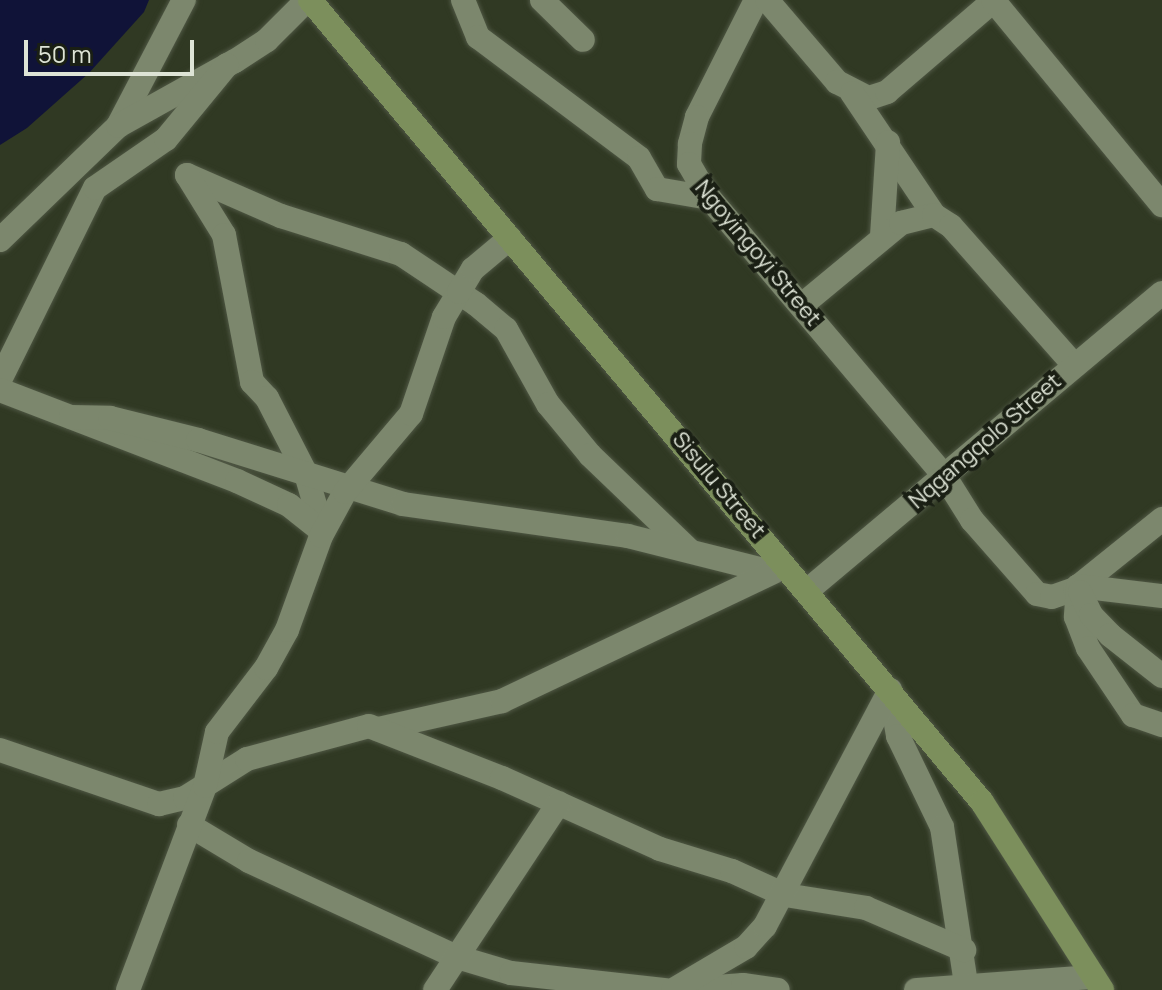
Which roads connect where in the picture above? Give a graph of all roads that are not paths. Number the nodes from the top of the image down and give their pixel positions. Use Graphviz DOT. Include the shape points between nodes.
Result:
graph roads {
  1 [pos="184,0"];
  2 [pos="308,0"];
  3 [pos="463,0"];
  4 [pos="542,0"];
  5 [pos="756,0"];
  6 [pos="767,0"];
  7 [pos="993,0"];
  8 [pos="583,40"];
  9 [pos="227,65"];
  10 [pos="852,93"];
  11 [pos="118,126"];
  12 [pos="888,142"];
  13 [pos="709,198"];
  14 [pos="1162,205"];
  15 [pos="934,215"];
  16 [pos="882,236"];
  17 [pos="510,238"];
  18 [pos="0,240"];
  19 [pos="459,292"];
  20 [pos="1162,293"];
  21 [pos="802,305"];
  22 [pos="1074,365"];
  23 [pos="0,380"];
  24 [pos="0,390"];
  25 [pos="71,417"];
  26 [pos="305,470"];
  27 [pos="945,477"];
  28 [pos="350,487"];
  29 [pos="1162,519"];
  30 [pos="323,532"];
  31 [pos="688,549"];
  32 [pos="767,571"];
  33 [pos="802,583"];
  34 [pos="1078,586"];
  35 [pos="1162,596"];
  36 [pos="1162,676"];
  37 [pos="890,690"];
  38 [pos="1162,725"];
  39 [pos="378,729"];
  40 [pos="0,750"];
  41 [pos="205,786"];
  42 [pos="559,803"];
  43 [pos="189,825"];
  44 [pos="785,895"];
  45 [pos="964,950"];
  46 [pos="457,957"];
  47 [pos="1098,984"];
  48 [pos="966,988"];
  49 [pos="128,990"];
  50 [pos="435,990"];
  51 [pos="666,990"];
  52 [pos="675,990"];
  53 [pos="778,990"];
  54 [pos="916,990"];
  1 -- 11 [label="street"];
  2 -- 9 [label="street" via="267,40"];
  2 -- 17 [label="street, Sisulu Street"];
  3 -- 13 [label="street" via="478,37 639,158 657,189"];
  4 -- 8 [label="street"];
  5 -- 13 [label="street, Ngoyingoyi Street" via="697,117 690,144 689,164"];
  6 -- 10 [label="street"];
  7 -- 10 [label="street" via="887,92 869,98"];
  7 -- 14 [label="street"];
  9 -- 11 [label="street"];
  9 -- 23 [label="street" via="166,139 95,188"];
  10 -- 12 [label="street"];
  11 -- 18 [label="street"];
  12 -- 15 [label="street"];
  12 -- 16 [label="street"];
  13 -- 21 [label="street, Ngoyingoyi Street"];
  15 -- 16 [label="street" via="901,223"];
  15 -- 22 [label="street" via="951,226"];
  16 -- 21 [label="street"];
  17 -- 19 [label="street" via="473,269"];
  17 -- 33 [label="street, Sisulu Street"];
  19 -- 26 [label="street" via="401,254 281,216 187,175 224,235 252,382 267,398"];
  19 -- 28 [label="street" via="444,317 411,414"];
  19 -- 31 [label="street" via="506,329 548,404 590,455"];
  20 -- 22 [label="street, Nqgangqolo Street"];
  21 -- 27 [label="street, Ngoyingoyi Street"];
  22 -- 27 [label="street, Nqgangqolo Street"];
  24 -- 25 [label="street"];
  25 -- 26 [label="street" via="110,418"];
  25 -- 30 [label="street" via="237,481 289,505"];
  26 -- 28 [label="street"];
  26 -- 30 [label="street"];
  27 -- 33 [label="street, Nqgangqolo Street"];
  27 -- 34 [label="street, Ngoyingoyi Street" via="972,520 1037,594 1052,597"];
  28 -- 30 [label="street"];
  28 -- 31 [label="street" via="403,504 569,525"];
  29 -- 34 [label="street"];
  30 -- 41 [label="street" via="287,630 266,668 217,732"];
  31 -- 32 [label="street"];
  32 -- 33 [label="street"];
  32 -- 39 [label="street" via="502,701"];
  33 -- 37 [label="street, Sisulu Street"];
  34 -- 35 [label="street"];
  34 -- 36 [label="street" via="1091,615"];
  34 -- 38 [label="street" via="1076,617 1088,648 1133,715"];
  37 -- 44 [label="street"];
  37 -- 45 [label="street" via="898,736 942,827"];
  37 -- 47 [label="street, Sisulu Street" via="982,802"];
  39 -- 41 [label="street" via="303,741 247,759"];
  39 -- 42 [label="street"];
  40 -- 41 [label="street" via="159,804"];
  41 -- 43 [label="street"];
  42 -- 44 [label="street" via="660,849 732,871"];
  42 -- 46 [label="street"];
  43 -- 46 [label="street" via="249,861"];
  43 -- 49 [label="street"];
  44 -- 45 [label="street" via="866,908"];
  44 -- 52 [label="street" via="746,947"];
  45 -- 48 [label="street"];
  46 -- 50 [label="street"];
  46 -- 51 [label="street" via="511,973"];
  47 -- 48 [label="street"];
  48 -- 54 [label="street"];
  52 -- 53 [label="street" via="743,985"];
}
